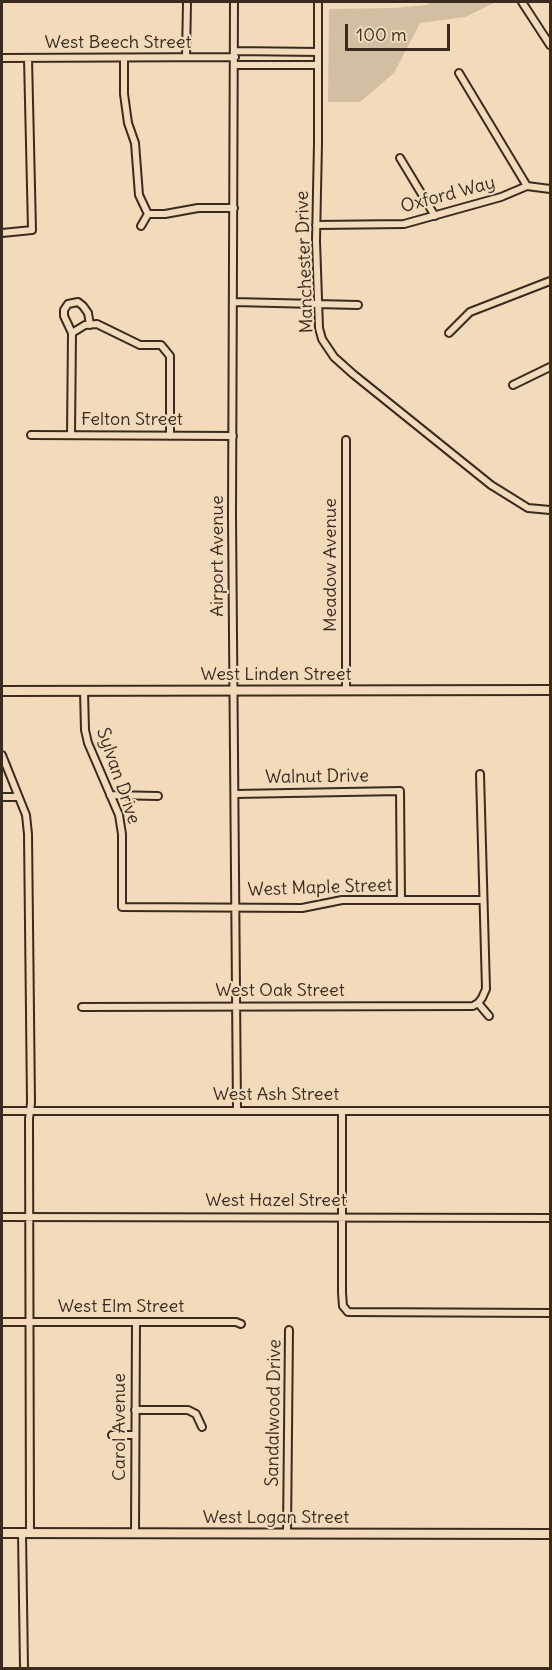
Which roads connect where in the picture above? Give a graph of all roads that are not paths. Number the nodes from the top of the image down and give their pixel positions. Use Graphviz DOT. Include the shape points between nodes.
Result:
graph roads {
  1 [pos="188,2"];
  2 [pos="234,2"];
  3 [pos="318,2"];
  4 [pos="522,2"];
  5 [pos="550,45"];
  6 [pos="318,51"];
  7 [pos="234,54"];
  8 [pos="186,57"];
  9 [pos="2,58"];
  10 [pos="28,58"];
  11 [pos="124,58"];
  12 [pos="234,65"];
  13 [pos="318,65"];
  14 [pos="459,73"];
  15 [pos="400,158"];
  16 [pos="527,186"];
  17 [pos="550,189"];
  18 [pos="234,208"];
  19 [pos="148,214"];
  20 [pos="435,216"];
  21 [pos="316,225"];
  22 [pos="141,226"];
  23 [pos="2,233"];
  24 [pos="550,281"];
  25 [pos="234,302"];
  26 [pos="318,305"];
  27 [pos="358,305"];
  28 [pos="90,325"];
  29 [pos="72,333"];
  30 [pos="448,333"];
  31 [pos="550,367"];
  32 [pos="513,385"];
  33 [pos="32,435"];
  34 [pos="71,435"];
  35 [pos="170,435"];
  36 [pos="233,436"];
  37 [pos="346,440"];
  38 [pos="550,510"];
  39 [pos="346,689"];
  40 [pos="234,690"];
  41 [pos="550,690"];
  42 [pos="2,691"];
  43 [pos="84,691"];
  44 [pos="2,755"];
  45 [pos="480,774"];
  46 [pos="234,794"];
  47 [pos="110,795"];
  48 [pos="158,795"];
  49 [pos="2,797"];
  50 [pos="18,797"];
  51 [pos="401,900"];
  52 [pos="483,900"];
  53 [pos="236,906"];
  54 [pos="122,907"];
  55 [pos="478,1003"];
  56 [pos="236,1006"];
  57 [pos="82,1007"];
  58 [pos="489,1016"];
  59 [pos="237,1110"];
  60 [pos="2,1111"];
  61 [pos="30,1111"];
  62 [pos="342,1111"];
  63 [pos="550,1111"];
  64 [pos="342,1216"];
  65 [pos="2,1217"];
  66 [pos="30,1217"];
  67 [pos="550,1218"];
  68 [pos="550,1313"];
  69 [pos="2,1322"];
  70 [pos="30,1322"];
  71 [pos="136,1322"];
  72 [pos="241,1324"];
  73 [pos="290,1330"];
  74 [pos="135,1410"];
  75 [pos="202,1427"];
  76 [pos="112,1435"];
  77 [pos="135,1435"];
  78 [pos="2,1533"];
  79 [pos="26,1533"];
  80 [pos="135,1533"];
  81 [pos="287,1533"];
  82 [pos="550,1533"];
  83 [pos="24,1668"];
  1 -- 8 [label="street"];
  2 -- 7 [label="street, Airport Avenue"];
  3 -- 6 [label="street, Manchester Drive"];
  4 -- 5 [label="street"];
  6 -- 7 [label="street, West Beech Street"];
  6 -- 13 [label="street, Manchester Drive"];
  7 -- 8 [label="street, West Beech Street"];
  7 -- 12 [label="street, Airport Avenue"];
  8 -- 11 [label="street, West Beech Street"];
  9 -- 10 [label="street, West Beech Street"];
  10 -- 11 [label="street, West Beech Street"];
  10 -- 23 [label="street" via="32,230"];
  11 -- 19 [label="street" via="124,94 135,142 139,195"];
  12 -- 13 [label="street"];
  12 -- 18 [label="street, Airport Avenue"];
  13 -- 21 [label="street, Manchester Drive"];
  14 -- 16 [label="street"];
  15 -- 20 [label="street"];
  16 -- 17 [label="street, Oxford Way"];
  16 -- 20 [label="street, Oxford Way"];
  18 -- 19 [label="street"];
  18 -- 25 [label="street, Airport Avenue"];
  19 -- 22 [label="street"];
  20 -- 21 [label="street, Oxford Way" via="404,224"];
  21 -- 26 [label="street, Manchester Drive"];
  24 -- 30 [label="street" via="470,312"];
  25 -- 26 [label="street"];
  25 -- 36 [label="street, Airport Avenue"];
  26 -- 27 [label="street"];
  26 -- 38 [label="street, Manchester Drive" via="322,339 352,374 491,485 528,508"];
  28 -- 29 [label="street"];
  28 -- 29 [label="street" via="83,306 78,302 68,304 64,316"];
  28 -- 35 [label="street" via="97,324 140,345 161,345 170,356"];
  29 -- 34 [label="street"];
  31 -- 32 [label="street"];
  33 -- 34 [label="street, Felton Street"];
  34 -- 35 [label="street, Felton Street"];
  35 -- 36 [label="street, Felton Street"];
  36 -- 40 [label="street, Airport Avenue"];
  37 -- 39 [label="street, Meadow Avenue"];
  39 -- 40 [label="street, West Linden Street"];
  39 -- 41 [label="street, West Linden Street"];
  40 -- 43 [label="street, West Linden Street"];
  40 -- 46 [label="street, Airport Avenue"];
  42 -- 43 [label="street, West Linden Street"];
  43 -- 47 [label="street, Sylvan Drive" via="88,742"];
  44 -- 50 [label="street"];
  45 -- 52 [label="street"];
  46 -- 51 [label="street, Walnut Drive" via="400,791"];
  46 -- 53 [label="street, Airport Avenue"];
  47 -- 48 [label="street"];
  47 -- 54 [label="street, Sylvan Drive" via="122,834"];
  49 -- 50 [label="street"];
  50 -- 61 [label="street" via="26,815 28,834"];
  51 -- 52 [label="street, West Maple Street"];
  51 -- 53 [label="street, West Maple Street" via="342,900 302,908"];
  52 -- 55 [label="street" via="486,990"];
  53 -- 54 [label="street, West Maple Street"];
  53 -- 56 [label="street, Airport Avenue"];
  55 -- 56 [label="street, West Oak Street"];
  55 -- 58 [label="street"];
  56 -- 57 [label="street, West Oak Street"];
  56 -- 59 [label="street, Airport Avenue"];
  59 -- 61 [label="street, West Ash Street"];
  59 -- 62 [label="street, West Ash Street"];
  60 -- 61 [label="street, West Ash Street"];
  61 -- 66 [label="street"];
  62 -- 63 [label="street, West Ash Street"];
  62 -- 64 [label="street"];
  64 -- 66 [label="street, West Hazel Street"];
  64 -- 67 [label="street, West Hazel Street"];
  64 -- 68 [label="street" via="342,1293 348,1312"];
  65 -- 66 [label="street, West Hazel Street"];
  66 -- 70 [label="street"];
  69 -- 70 [label="street, West Elm Street"];
  70 -- 71 [label="street, West Elm Street"];
  70 -- 79 [label="street"];
  71 -- 72 [label="street, West Elm Street"];
  71 -- 74 [label="street, Carol Avenue"];
  73 -- 81 [label="street, Sandalwood Drive"];
  74 -- 75 [label="street" via="188,1410 196,1414"];
  74 -- 77 [label="street, Carol Avenue"];
  76 -- 77 [label="street"];
  77 -- 80 [label="street, Carol Avenue"];
  78 -- 79 [label="street, West Logan Street"];
  79 -- 80 [label="street, West Logan Street"];
  79 -- 83 [label="street"];
  80 -- 81 [label="street, West Logan Street"];
  81 -- 82 [label="street, West Logan Street"];
}
